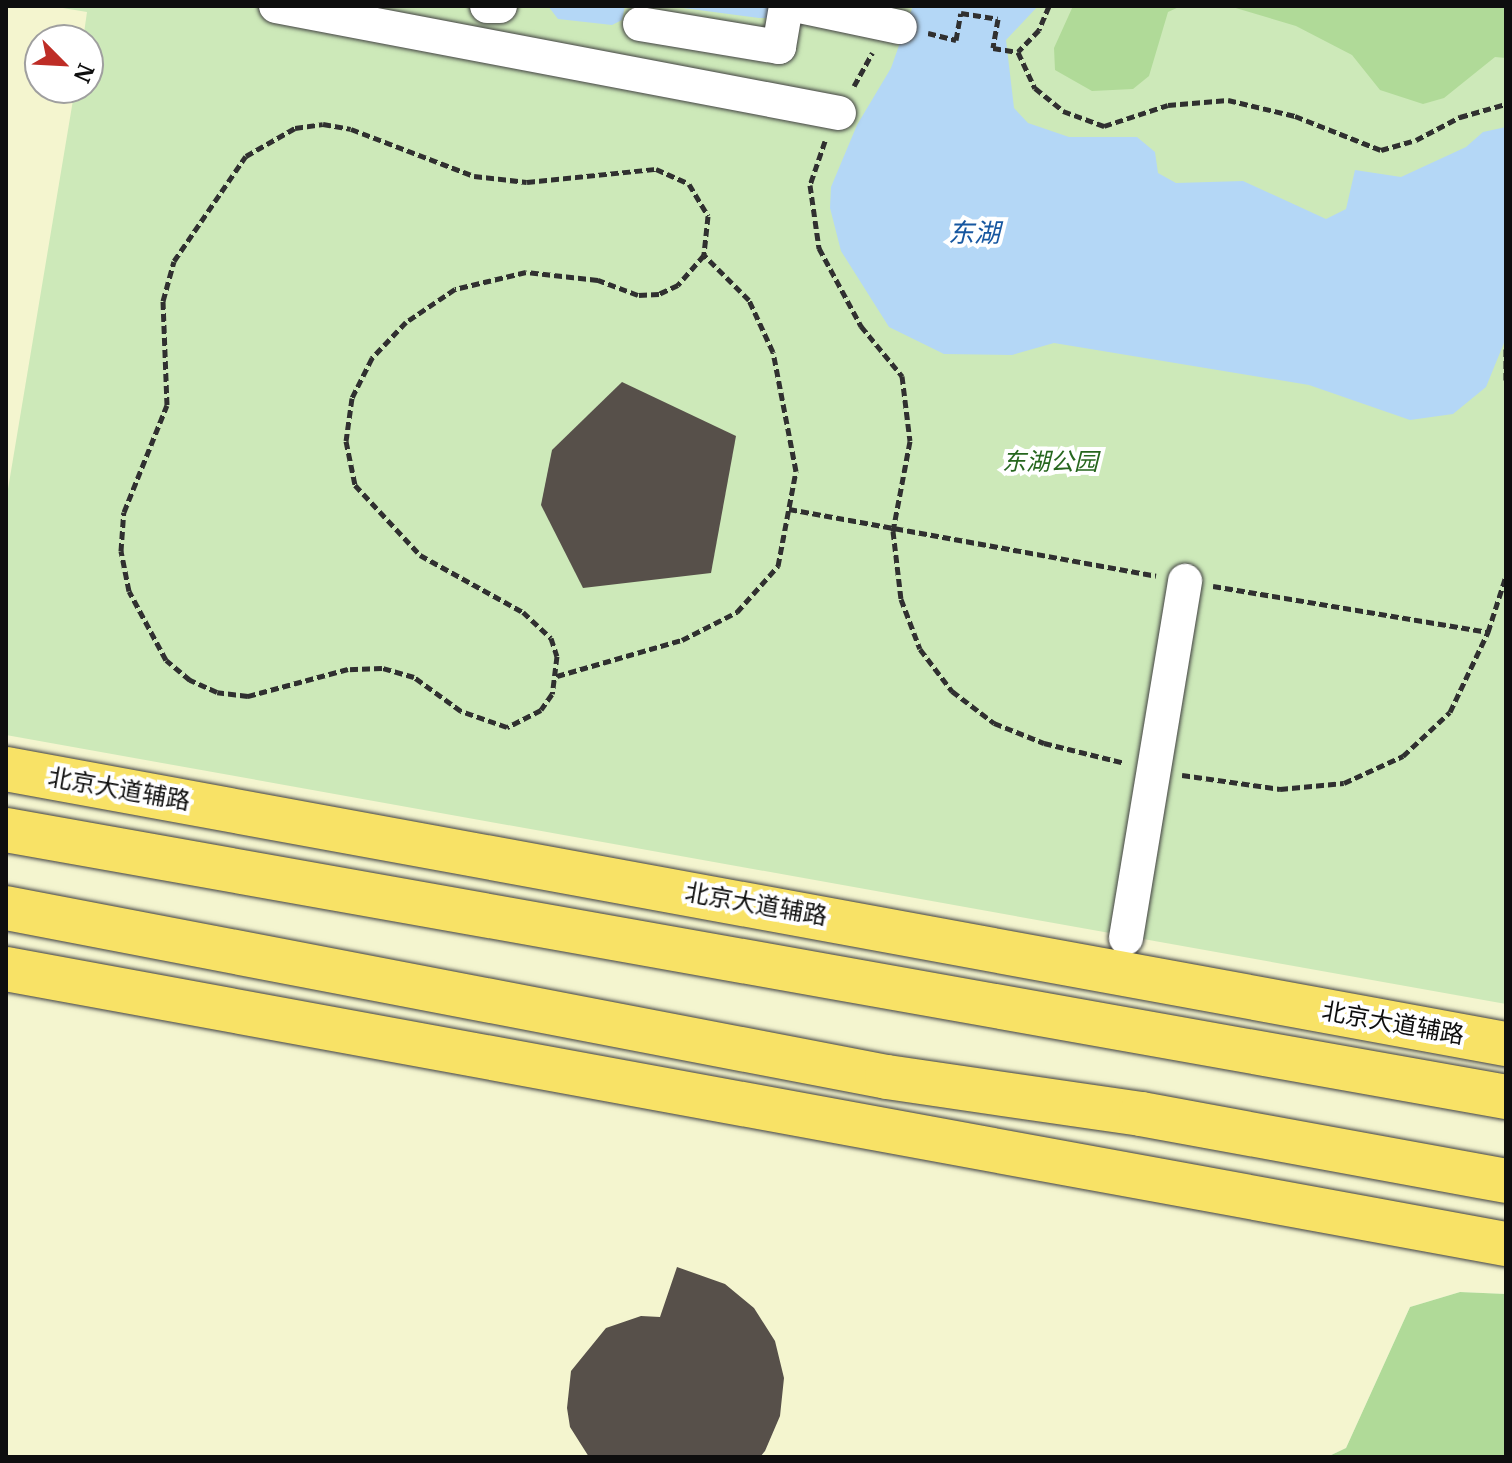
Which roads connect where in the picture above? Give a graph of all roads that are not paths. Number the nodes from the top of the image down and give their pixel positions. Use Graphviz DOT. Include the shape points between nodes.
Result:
graph roads {
  1 [pos="276,6"];
  2 [pos="487,6"];
  3 [pos="500,6"];
  4 [pos="786,6"];
  5 [pos="800,6"];
  6 [pos="640,24"];
  7 [pos="893,25"];
  8 [pos="839,113"];
  9 [pos="1185,581"];
  10 [pos="6,769"];
  11 [pos="6,830"];
  12 [pos="6,908"];
  13 [pos="1126,938"];
  14 [pos="6,969"];
  15 [pos="1506,1044"];
  16 [pos="1506,1097"];
  17 [pos="1506,1181"];
  18 [pos="1506,1244"];
  1 -- 8 [label="street"];
  2 -- 3 [label="street"];
  4 -- 6 [label="street" via="779,47"];
  5 -- 7 [label="street"];
  9 -- 13 [label="street"];
  10 -- 15 [label="main road, 北京大道辅路"];
  11 -- 16 [label="main road"];
  12 -- 17 [label="main road" via="887,1077 1141,1114"];
  14 -- 18 [label="main road"];
}
